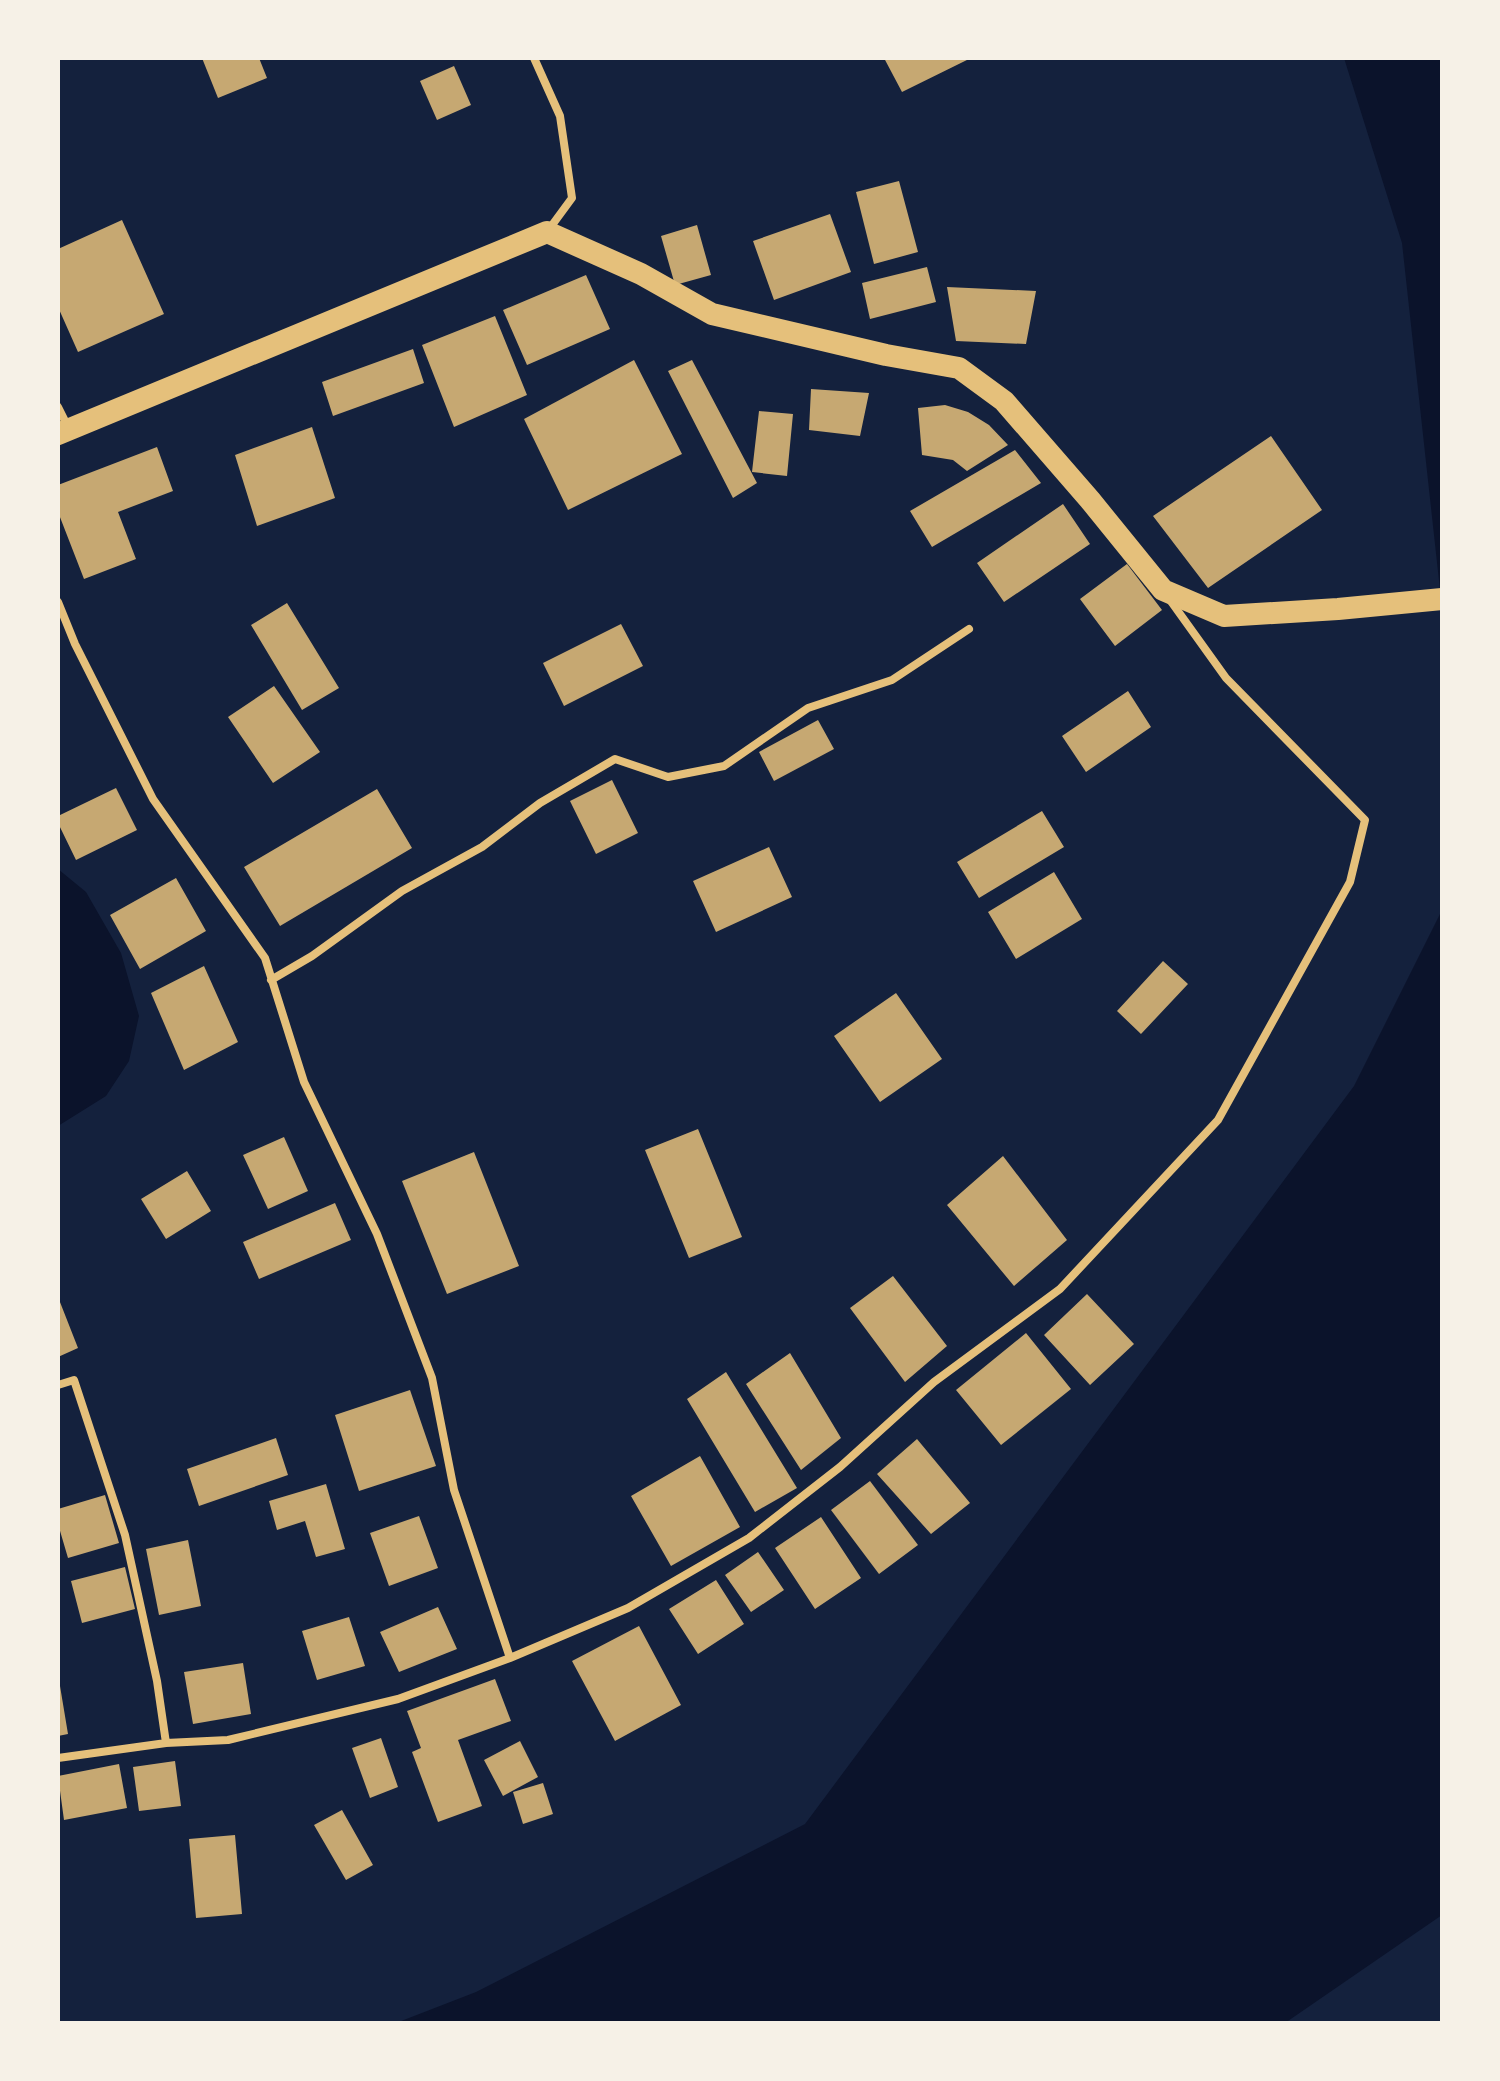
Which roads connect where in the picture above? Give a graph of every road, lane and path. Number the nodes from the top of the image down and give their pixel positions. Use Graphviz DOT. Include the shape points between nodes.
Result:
graph roads {
  1 [pos="534,58"];
  2 [pos="547,232"];
  3 [pos="58,407"];
  4 [pos="64,432"];
  5 [pos="1163,590"];
  6 [pos="1442,599"];
  7 [pos="58,602"];
  8 [pos="969,629"];
  9 [pos="271,980"];
  10 [pos="58,1385"];
  11 [pos="510,1658"];
  12 [pos="166,1743"];
  13 [pos="58,1758"];
  1 -- 2 [label="street" via="560,116 572,198"];
  2 -- 4 [label="highway"];
  2 -- 5 [label="highway" via="641,274 712,314 959,368 1004,401"];
  3 -- 4 [label="street"];
  5 -- 6 [label="highway" via="1224,616"];
  5 -- 11 [label="street" via="1226,678 1365,820 1350,882 1218,1120 1060,1289 934,1382 840,1467 749,1538 628,1608"];
  7 -- 9 [label="street" via="153,799 265,958"];
  8 -- 9 [label="street" via="892,680 808,708 724,766 668,777 615,759 540,803 482,847 402,891"];
  9 -- 11 [label="street" via="304,1082 377,1234 432,1378 454,1490"];
  10 -- 12 [label="street" via="74,1380 125,1535"];
  11 -- 12 [label="street" via="398,1699 228,1740"];
  12 -- 13 [label="street"];
}
